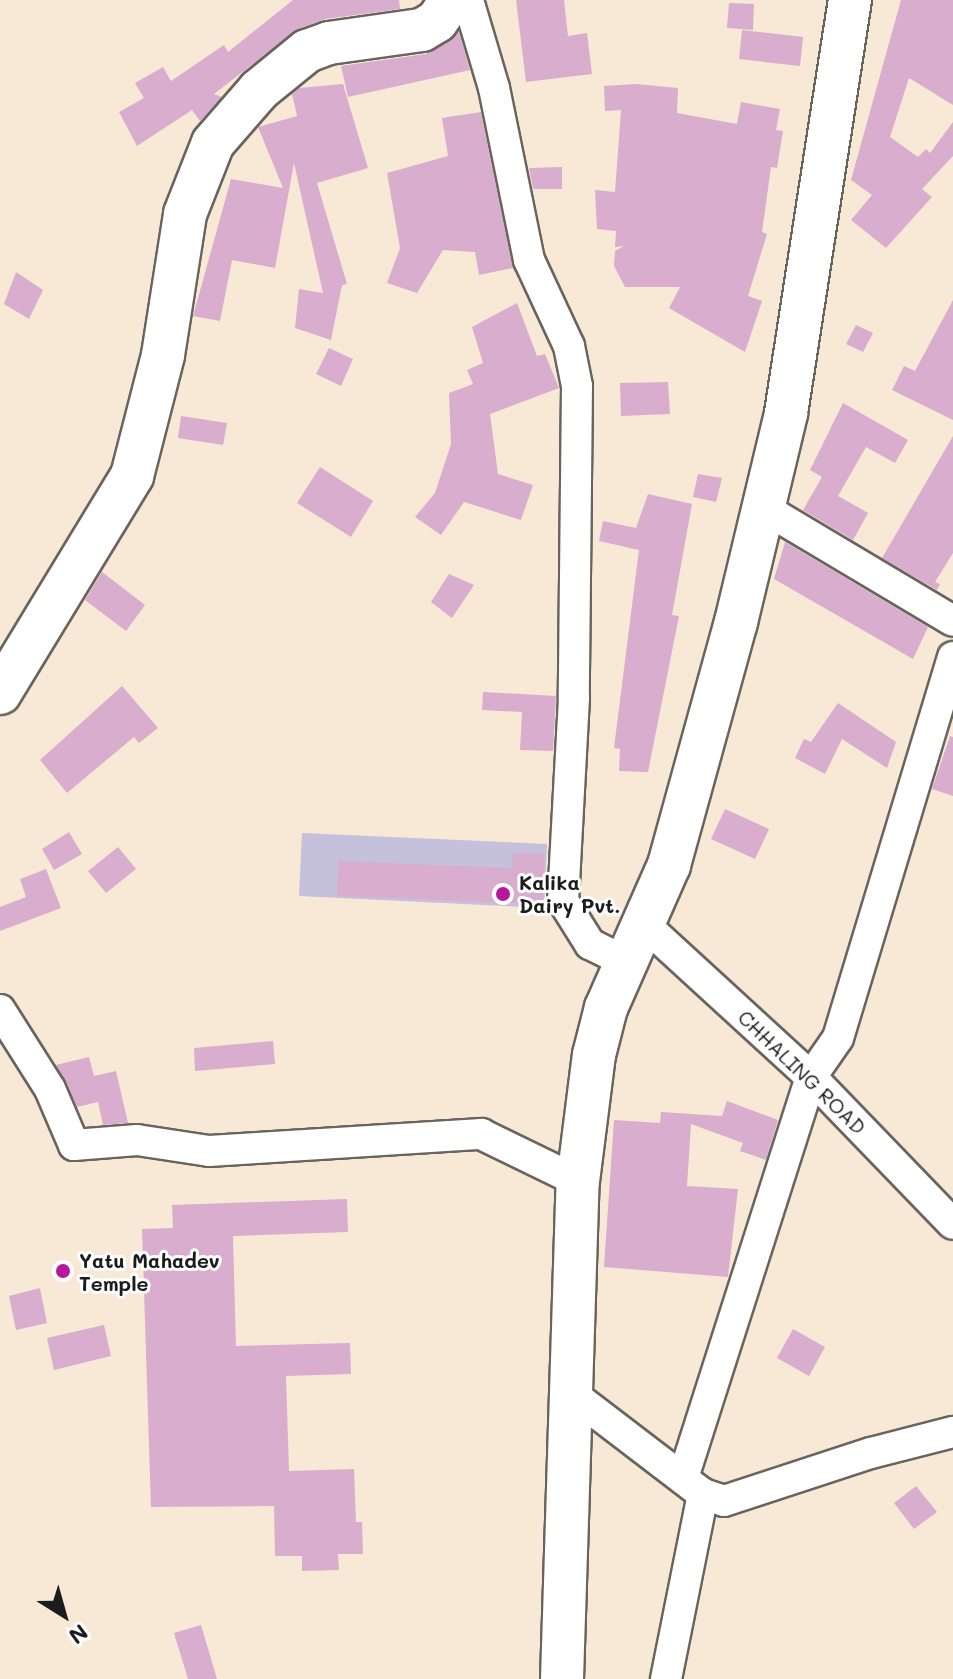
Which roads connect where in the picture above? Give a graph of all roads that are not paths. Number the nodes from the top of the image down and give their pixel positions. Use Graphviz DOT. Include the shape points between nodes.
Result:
graph roads {
  1 [pos="451,0"];
  2 [pos="460,0"];
  3 [pos="850,0"];
  4 [pos="762,507"];
  5 [pos="953,621"];
  6 [pos="953,657"];
  7 [pos="0,693"];
  8 [pos="646,926"];
  9 [pos="630,964"];
  10 [pos="0,1010"];
  11 [pos="811,1077"];
  12 [pos="578,1181"];
  13 [pos="953,1224"];
  14 [pos="572,1394"];
  15 [pos="953,1432"];
  16 [pos="693,1486"];
  17 [pos="562,1679"];
  18 [pos="666,1679"];
  1 -- 7 [label="main road" via="437,21 422,30 307,51 276,73 213,143 185,214 163,355 132,476"];
  2 -- 9 [label="street" via="470,7 494,88 529,260 569,346 577,386 574,698 563,901 590,944"];
  3 -- 4 [label="main road" via="813,261"];
  4 -- 5 [label="street"];
  4 -- 8 [label="main road" via="688,805"];
  6 -- 11 [label="street" via="838,1038"];
  8 -- 9 [label="main road"];
  8 -- 11 [label="street, CHHALING ROAD"];
  9 -- 12 [label="main road" via="606,1008 597,1043"];
  10 -- 12 [label="street" via="50,1089 74,1145 137,1140 209,1151 481,1134"];
  11 -- 13 [label="street, CHHALING ROAD"];
  11 -- 16 [label="street"];
  12 -- 14 [label="main road"];
  14 -- 16 [label="street"];
  14 -- 17 [label="main road"];
  15 -- 16 [label="street" via="724,1501"];
  16 -- 18 [label="street"];
}
